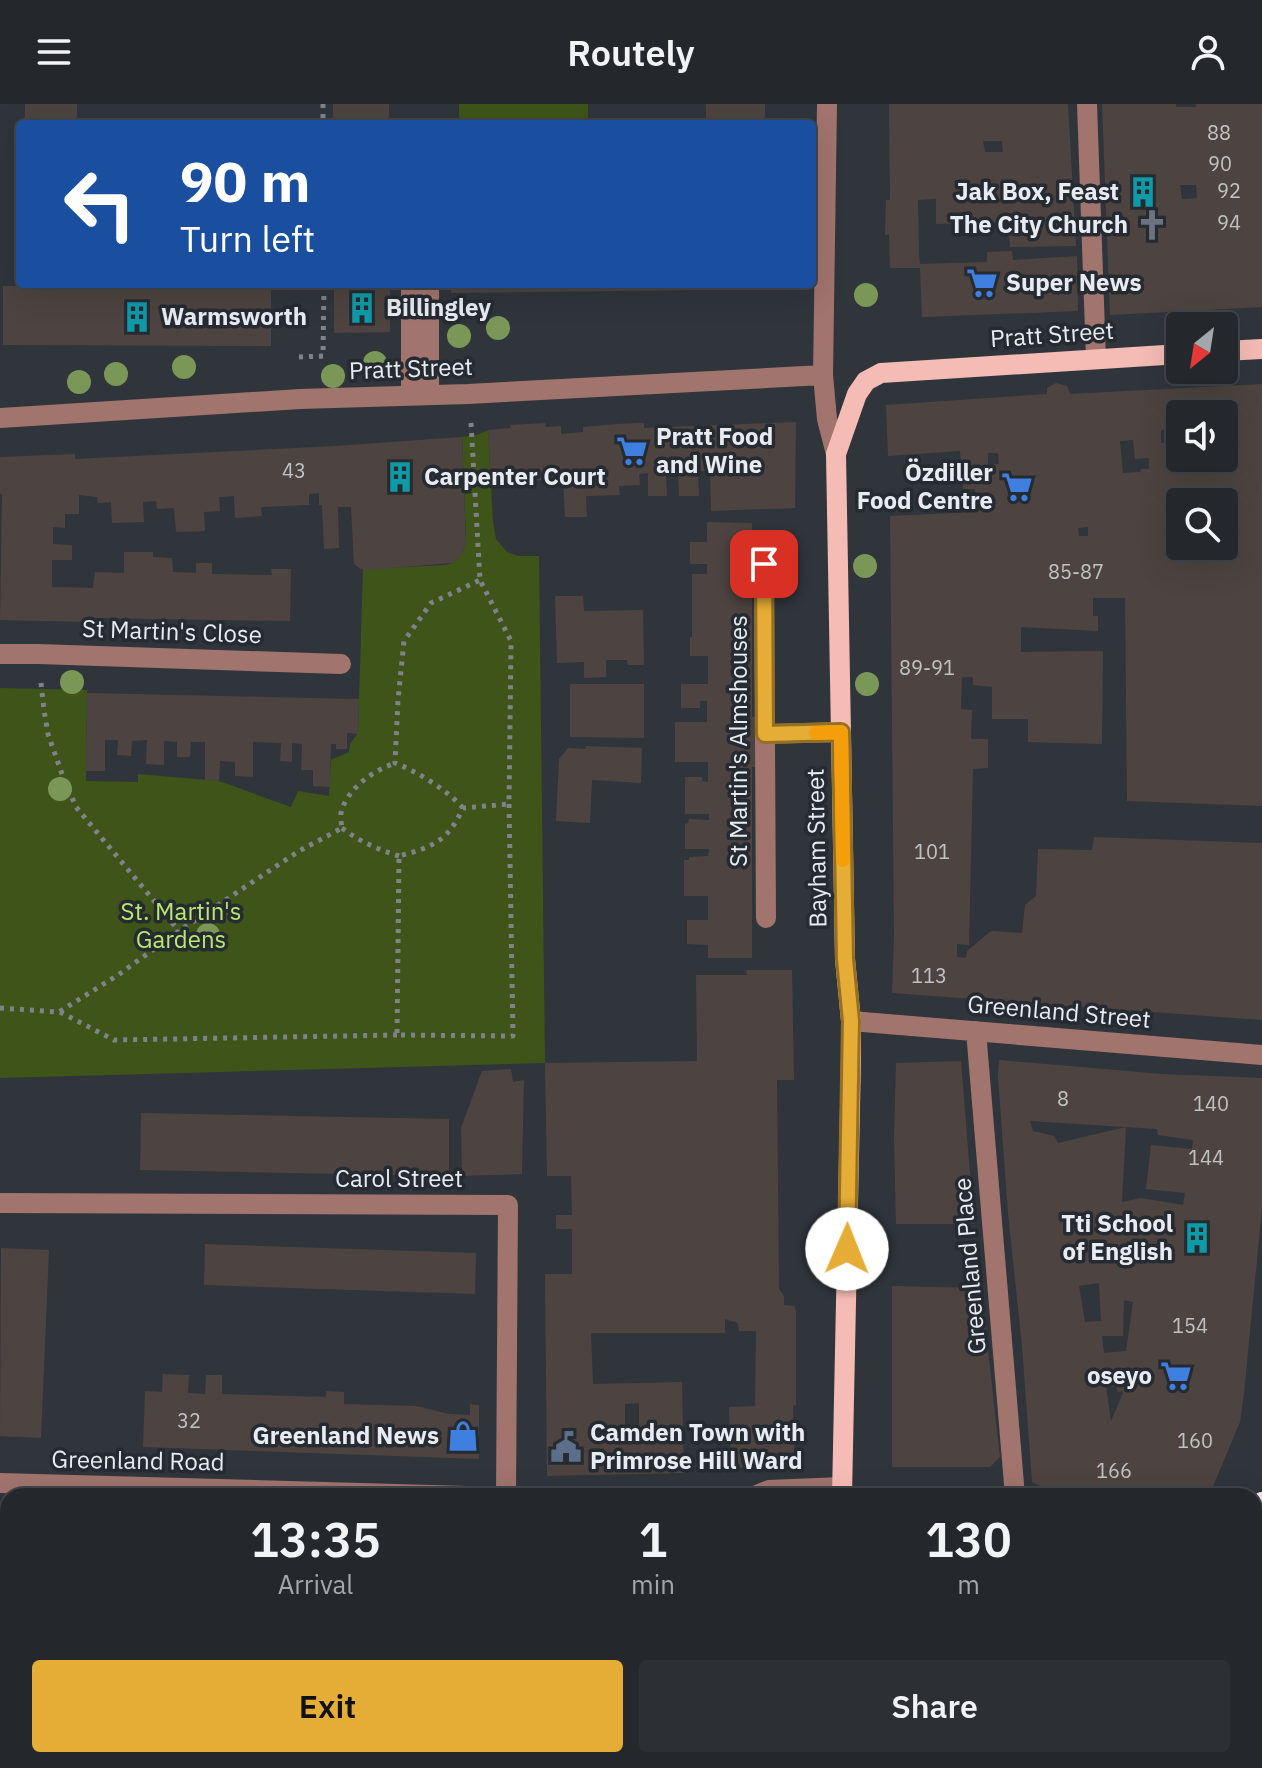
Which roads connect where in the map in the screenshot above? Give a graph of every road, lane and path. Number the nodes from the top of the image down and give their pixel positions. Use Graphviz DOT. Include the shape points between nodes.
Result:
graph roads {
  1 [pos="827,104"];
  2 [pos="1087,104"];
  3 [pos="324,288"];
  4 [pos="411,288"];
  5 [pos="429,288"];
  6 [pos="1262,349"];
  7 [pos="1238,350"];
  8 [pos="1166,355"];
  9 [pos="299,357"];
  10 [pos="1096,359"];
  11 [pos="823,375"];
  12 [pos="420,394"];
  13 [pos="468,394"];
  14 [pos="0,418"];
  15 [pos="836,454"];
  16 [pos="764,564"];
  17 [pos="480,580"];
  18 [pos="0,654"];
  19 [pos="341,664"];
  20 [pos="41,682"];
  21 [pos="841,732"];
  22 [pos="765,734"];
  23 [pos="395,763"];
  24 [pos="509,804"];
  25 [pos="463,808"];
  26 [pos="342,828"];
  27 [pos="399,856"];
  28 [pos="766,918"];
  29 [pos="179,931"];
  30 [pos="0,1008"];
  31 [pos="59,1012"];
  32 [pos="851,1021"];
  33 [pos="976,1031"];
  34 [pos="397,1035"];
  35 [pos="1262,1055"];
  36 [pos="0,1203"];
  37 [pos="0,1483"];
  38 [pos="180,1488"];
  39 [pos="506,1488"];
  40 [pos="842,1488"];
  41 [pos="1014,1488"];
  1 -- 11 [label="street, Bayham Street"];
  2 -- 10 [label="street"];
  3 -- 9 [label="path" via="323,356"];
  4 -- 12 [label="street"];
  5 -- 12 [label="street"];
  6 -- 7 [label="main road"];
  8 -- 10 [label="main road, Pratt Street"];
  10 -- 15 [label="main road, Pratt Street" via="881,373 857,394"];
  11 -- 13 [label="street, Pratt Street"];
  11 -- 15 [label="street, Bayham Street"];
  12 -- 13 [label="street, Pratt Street"];
  12 -- 14 [label="street, Pratt Street"];
  13 -- 17 [label="path"];
  15 -- 21 [label="main road, Bayham Street"];
  16 -- 22 [label="street, St Martin's Almshouses"];
  17 -- 23 [label="path" via="431,603 404,641"];
  17 -- 24 [label="path" via="511,641"];
  18 -- 19 [label="street, St Martin's Close"];
  20 -- 29 [label="path" via="48,734 76,807"];
  21 -- 22 [label="street"];
  21 -- 32 [label="main road, Bayham Street"];
  22 -- 28 [label="street, St Martin's Almshouses"];
  23 -- 25 [label="path"];
  23 -- 26 [label="path" via="378,769 350,795 341,811"];
  24 -- 25 [label="path"];
  24 -- 34 [label="path" via="513,1036"];
  25 -- 27 [label="path" via="442,839"];
  26 -- 27 [label="path"];
  26 -- 29 [label="path"];
  27 -- 34 [label="path"];
  29 -- 31 [label="path"];
  30 -- 31 [label="path"];
  31 -- 34 [label="path" via="114,1040"];
  32 -- 33 [label="street, Greenland Street"];
  32 -- 40 [label="main road, Bayham Street"];
  33 -- 35 [label="street, Greenland Street"];
  33 -- 41 [label="street, Greenland Place"];
  36 -- 39 [label="street, Carol Street" via="508,1205"];
  37 -- 38 [label="street, Greenland Road"];
}
